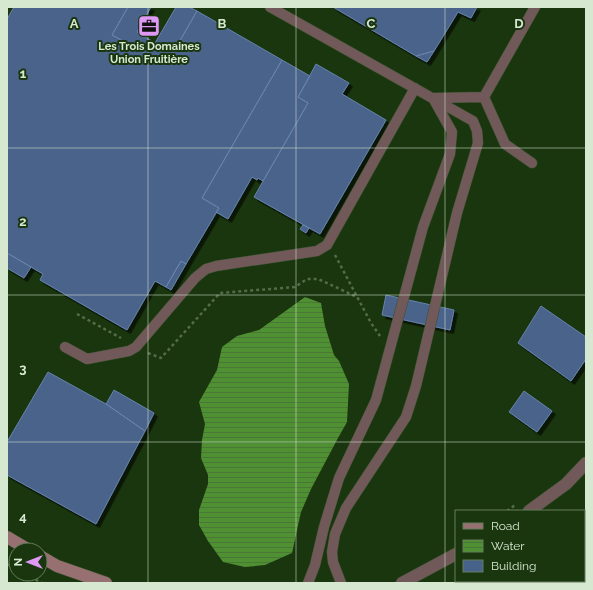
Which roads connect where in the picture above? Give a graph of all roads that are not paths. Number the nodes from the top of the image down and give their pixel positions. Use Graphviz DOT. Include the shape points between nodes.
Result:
graph roads {
  1 [pos="270,7"];
  2 [pos="535,7"];
  3 [pos="415,88"];
  4 [pos="484,96"];
  5 [pos="433,98"];
  6 [pos="532,163"];
  7 [pos="65,347"];
  8 [pos="586,463"];
  9 [pos="530,510"];
  10 [pos="455,555"];
  11 [pos="48,561"];
  12 [pos="106,583"];
  13 [pos="308,583"];
  14 [pos="341,583"];
  15 [pos="402,583"];
  1 -- 3 [label="lane"];
  2 -- 4 [label="lane"];
  3 -- 5 [label="lane"];
  3 -- 7 [label="lane" via="327,245 317,251 206,269 195,278 136,347 129,351 87,359"];
  4 -- 5 [label="lane"];
  4 -- 6 [label="lane" via="505,144"];
  5 -- 13 [label="lane" via="452,132 450,154 423,227 376,400 339,478"];
  5 -- 14 [label="lane" via="473,120 478,143 457,213 418,380 406,417 346,508 335,534 333,562"];
  8 -- 9 [label="street" via="566,484"];
  10 -- 15 [label="street"];
  11 -- 12 [label="street"];
}
